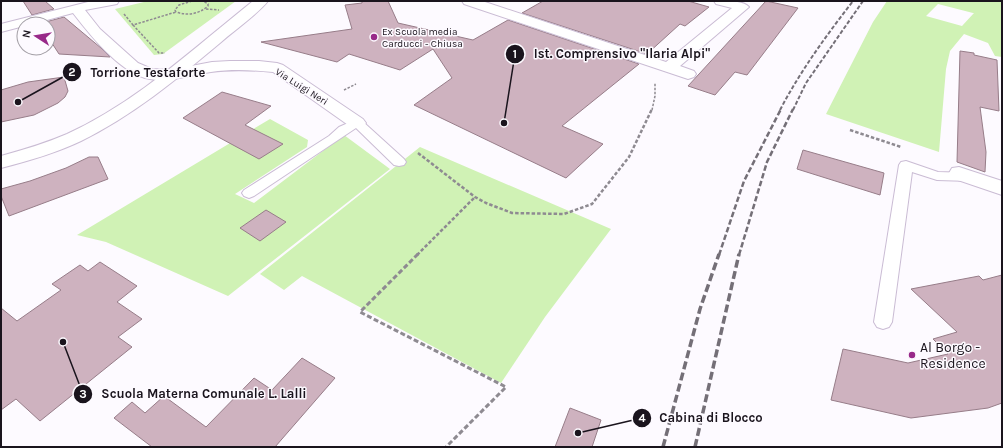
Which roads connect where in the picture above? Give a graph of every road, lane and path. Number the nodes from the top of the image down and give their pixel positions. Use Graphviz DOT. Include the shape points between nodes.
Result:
graph roads {
  1 [pos="112,1"];
  2 [pos="188,1"];
  3 [pos="192,1"];
  4 [pos="203,1"];
  5 [pos="261,1"];
  6 [pos="469,1"];
  7 [pos="721,1"];
  8 [pos="76,8"];
  9 [pos="176,12"];
  10 [pos="124,13"];
  11 [pos="133,25"];
  12 [pos="1,28"];
  13 [pos="166,53"];
  14 [pos="669,67"];
  15 [pos="688,74"];
  16 [pos="170,75"];
  17 [pos="655,80"];
  18 [pos="357,123"];
  19 [pos="1,162"];
  20 [pos="399,162"];
  21 [pos="964,175"];
  22 [pos="1002,188"];
  23 [pos="249,193"];
  24 [pos="883,322"];
  25 [pos="446,447"];
  1 -- 8 [label="street"];
  2 -- 3 [label="path"];
  2 -- 9 [label="path" via="179,5"];
  4 -- 9 [label="path" via="208,6 202,10 187,14"];
  5 -- 16 [label="street, Via Luigi Neri"];
  6 -- 14 [label="street"];
  7 -- 14 [label="street" via="742,7"];
  8 -- 12 [label="street"];
  8 -- 16 [label="street, Via Luigi Neri" via="95,32 132,66 149,74"];
  9 -- 11 [label="path"];
  10 -- 11 [label="path"];
  11 -- 13 [label="path" via="160,53"];
  14 -- 15 [label="street"];
  16 -- 18 [label="street, Via Luigi Neri" via="218,67 278,68"];
  16 -- 19 [label="street, Via Luigi Neri" via="118,114 76,136 43,151"];
  17 -- 25 [label="path" via="651,112 629,157 592,204 564,214 512,213 474,197 360,312 506,387"];
  18 -- 20 [label="lane"];
  18 -- 23 [label="lane"];
  21 -- 22 [label="street"];
  21 -- 24 [label="lane" via="937,176 906,165"];
}
